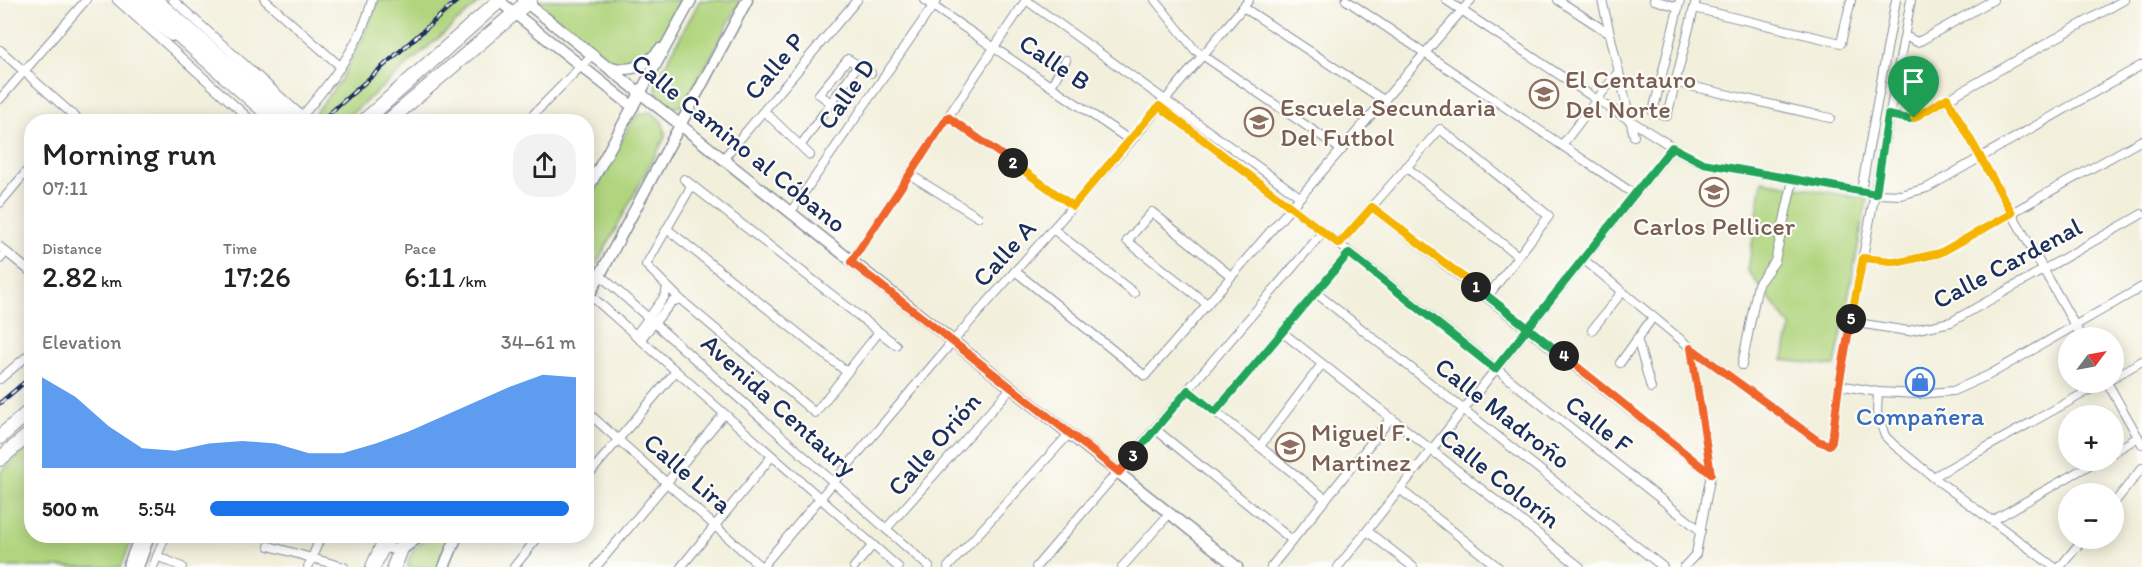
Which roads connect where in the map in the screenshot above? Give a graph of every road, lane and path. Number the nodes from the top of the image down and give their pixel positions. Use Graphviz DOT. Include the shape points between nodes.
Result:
graph roads {
  1 [pos="86,0"];
  2 [pos="117,0"];
  3 [pos="127,0"];
  4 [pos="139,0"];
  5 [pos="155,0"];
  6 [pos="164,0"];
  7 [pos="173,0"];
  8 [pos="265,0"];
  9 [pos="361,0"];
  10 [pos="499,0"];
  11 [pos="691,0"];
  12 [pos="747,0"];
  13 [pos="857,0"];
  14 [pos="924,0"];
  15 [pos="1026,0"];
  16 [pos="1155,0"];
  17 [pos="1346,0"];
  18 [pos="1446,0"];
  19 [pos="1472,0"];
  20 [pos="1558,0"];
  21 [pos="1602,0"];
  22 [pos="1653,0"];
  23 [pos="1851,0"];
  24 [pos="1896,0"];
  25 [pos="1911,0"];
  26 [pos="1993,0"];
  27 [pos="2124,0"];
  28 [pos="526,1"];
  29 [pos="935,3"];
  30 [pos="371,4"];
  31 [pos="1246,4"];
  32 [pos="1679,4"];
  33 [pos="1695,4"];
  34 [pos="1462,11"];
  35 [pos="515,13"];
  36 [pos="1610,34"];
  37 [pos="672,36"];
  38 [pos="1905,36"];
  39 [pos="994,46"];
  40 [pos="0,50"];
  41 [pos="197,51"];
  42 [pos="1199,53"];
  43 [pos="1426,53"];
  44 [pos="592,55"];
  45 [pos="1066,60"];
  46 [pos="604,64"];
  47 [pos="2142,64"];
  48 [pos="858,65"];
  49 [pos="340,66"];
  50 [pos="581,66"];
  51 [pos="235,69"];
  52 [pos="25,70"];
  53 [pos="1619,70"];
  54 [pos="871,73"];
  55 [pos="1677,83"];
  56 [pos="1051,86"];
  57 [pos="641,94"];
  58 [pos="1165,98"];
  59 [pos="1947,98"];
  60 [pos="0,99"];
  61 [pos="1596,99"];
  62 [pos="1385,101"];
  63 [pos="831,103"];
  64 [pos="1159,106"];
  65 [pos="633,107"];
  66 [pos="764,111"];
  67 [pos="66,114"];
  68 [pos="244,114"];
  69 [pos="268,114"];
  70 [pos="292,114"];
  71 [pos="293,114"];
  72 [pos="299,114"];
  73 [pos="372,114"];
  74 [pos="396,114"];
  75 [pos="534,114"];
  76 [pos="1888,115"];
  77 [pos="948,117"];
  78 [pos="1830,118"];
  79 [pos="1631,121"];
  80 [pos="680,124"];
  81 [pos="1634,136"];
  82 [pos="2142,140"];
  83 [pos="1131,141"];
  84 [pos="1562,144"];
  85 [pos="801,145"];
  86 [pos="1672,147"];
  87 [pos="1342,150"];
  88 [pos="810,155"];
  89 [pos="1980,157"];
  90 [pos="723,159"];
  91 [pos="1406,167"];
  92 [pos="24,174"];
  93 [pos="909,174"];
  94 [pos="594,178"];
  95 [pos="684,180"];
  96 [pos="1793,180"];
  97 [pos="692,185"];
  98 [pos="1861,191"];
  99 [pos="1634,194"];
  100 [pos="1876,194"];
  101 [pos="1300,198"];
  102 [pos="0,203"];
  103 [pos="1073,206"];
  104 [pos="1372,207"];
  105 [pos="1292,208"];
  106 [pos="790,213"];
  107 [pos="2012,213"];
  108 [pos="2142,214"];
  109 [pos="978,217"];
  110 [pos="667,229"];
  111 [pos="1053,229"];
  112 [pos="1323,232"];
  113 [pos="1339,244"];
  114 [pos="3,249"];
  115 [pos="1349,253"];
  116 [pos="1518,256"];
  117 [pos="1863,258"];
  118 [pos="0,259"];
  119 [pos="1582,259"];
  120 [pos="851,262"];
  121 [pos="24,266"];
  122 [pos="2044,270"];
  123 [pos="1015,271"];
  124 [pos="600,275"];
  125 [pos="1231,276"];
  126 [pos="594,286"];
  127 [pos="667,287"];
  128 [pos="2142,287"];
  129 [pos="1134,292"];
  130 [pos="1622,292"];
  131 [pos="1316,293"];
  132 [pos="1488,297"];
  133 [pos="680,299"];
  134 [pos="594,303"];
  135 [pos="1207,304"];
  136 [pos="1653,317"];
  137 [pos="651,321"];
  138 [pos="1851,322"];
  139 [pos="2075,325"];
  140 [pos="1528,328"];
  141 [pos="1592,330"];
  142 [pos="879,332"];
  143 [pos="1282,332"];
  144 [pos="638,338"];
  145 [pos="1637,338"];
  146 [pos="953,341"];
  147 [pos="896,345"];
  148 [pos="1691,348"];
  149 [pos="24,359"];
  150 [pos="2142,361"];
  151 [pos="1620,363"];
  152 [pos="1322,364"];
  153 [pos="1742,365"];
  154 [pos="1495,369"];
  155 [pos="676,371"];
  156 [pos="2124,371"];
  157 [pos="848,372"];
  158 [pos="0,379"];
  159 [pos="1839,385"];
  160 [pos="1012,387"];
  161 [pos="1651,388"];
  162 [pos="1188,390"];
  163 [pos="1878,392"];
  164 [pos="2086,393"];
  165 [pos="2112,393"];
  166 [pos="1464,410"];
  167 [pos="1215,412"];
  168 [pos="724,414"];
  169 [pos="24,416"];
  170 [pos="594,418"];
  171 [pos="1391,418"];
  172 [pos="1155,429"];
  173 [pos="1070,433"];
  174 [pos="0,437"];
  175 [pos="24,439"];
  176 [pos="618,440"];
  177 [pos="2140,441"];
  178 [pos="1260,446"];
  179 [pos="2124,448"];
  180 [pos="1432,450"];
  181 [pos="772,456"];
  182 [pos="0,459"];
  183 [pos="594,468"];
  184 [pos="2142,468"];
  185 [pos="2079,471"];
  186 [pos="1119,472"];
  187 [pos="1711,474"];
  188 [pos="1933,477"];
  189 [pos="666,482"];
  190 [pos="834,482"];
  191 [pos="1401,489"];
  192 [pos="2124,490"];
  193 [pos="820,498"];
  194 [pos="1326,499"];
  195 [pos="1170,513"];
  196 [pos="1992,521"];
  197 [pos="715,525"];
  198 [pos="886,529"];
  199 [pos="1367,531"];
  200 [pos="1701,531"];
  201 [pos="1292,540"];
  202 [pos="137,543"];
  203 [pos="147,543"];
  204 [pos="163,543"];
  205 [pos="318,543"];
  206 [pos="383,543"];
  207 [pos="387,543"];
  208 [pos="403,543"];
  209 [pos="411,543"];
  210 [pos="454,543"];
  211 [pos="533,543"];
  212 [pos="873,545"];
  213 [pos="269,546"];
  214 [pos="2075,549"];
  215 [pos="400,551"];
  216 [pos="158,556"];
  217 [pos="310,563"];
  218 [pos="128,567"];
  219 [pos="138,567"];
  220 [pos="153,567"];
  221 [pos="182,567"];
  222 [pos="344,567"];
  223 [pos="373,567"];
  224 [pos="394,567"];
  225 [pos="444,567"];
  226 [pos="514,567"];
  227 [pos="596,567"];
  228 [pos="681,567"];
  229 [pos="762,567"];
  230 [pos="854,567"];
  231 [pos="898,567"];
  232 [pos="929,567"];
  233 [pos="948,567"];
  234 [pos="1036,567"];
  235 [pos="1122,567"];
  236 [pos="1237,567"];
  237 [pos="1271,567"];
  238 [pos="1338,567"];
  239 [pos="1413,567"];
  240 [pos="1498,567"];
  241 [pos="1580,567"];
  242 [pos="1664,567"];
  243 [pos="1684,567"];
  244 [pos="2054,567"];
  245 [pos="2060,567"];
  1 -- 52 [label="street"];
  2 -- 68 [label="street"];
  3 -- 41 [label="street" via="169,35"];
  4 -- 41 [label="main road"];
  5 -- 51 [label="main road"];
  6 -- 51 [label="street" via="230,58"];
  7 -- 71 [label="street"];
  8 -- 49 [label="street"];
  9 -- 30 [label="street"];
  10 -- 35 [label="street, Calle Camino al Cóbano"];
  10 -- 73 [label="main road"];
  11 -- 37 [label="street"];
  12 -- 80 [label="street"];
  13 -- 66 [label="street, Calle P"];
  14 -- 29 [label="street, Calle B"];
  15 -- 39 [label="street"];
  15 -- 58 [label="street"];
  16 -- 42 [label="street"];
  17 -- 43 [label="street"];
  18 -- 34 [label="street"];
  19 -- 34 [label="street"];
  20 -- 36 [label="street"];
  21 -- 36 [label="street"];
  22 -- 32 [label="street"];
  23 -- 33 [label="street" via="1841,43"];
  24 -- 98 [label="street"];
  25 -- 38 [label="street"];
  26 -- 38 [label="street" via="1922,40 1917,42"];
  27 -- 59 [label="street"];
  28 -- 35 [label="main road"];
  28 -- 44 [label="street, Calle Camino al Cóbano"];
  29 -- 39 [label="street, Calle B"];
  29 -- 106 [label="street, Calle D"];
  30 -- 49 [label="street"];
  31 -- 42 [label="street, Calle A"];
  31 -- 62 [label="street"];
  32 -- 55 [label="street" via="1653,112 1667,116"];
  33 -- 55 [label="street"];
  34 -- 43 [label="street"];
  34 -- 61 [label="street"];
  35 -- 50 [label="street, Calle Camino al Cóbano"];
  35 -- 74 [label="main road"];
  36 -- 53 [label="street"];
  37 -- 46 [label="street" via="638,67 621,70"];
  37 -- 57 [label="street"];
  38 -- 76 [label="street"];
  39 -- 56 [label="street, Calle B"];
  39 -- 77 [label="street"];
  40 -- 52 [label="street"];
  41 -- 69 [label="main road"];
  42 -- 58 [label="street, Calle A"];
  42 -- 87 [label="street"];
  43 -- 62 [label="street"];
  43 -- 84 [label="street"];
  44 -- 46 [label="street, Calle Camino al Cóbano"];
  44 -- 50 [label="street"];
  45 -- 56 [label="street"];
  46 -- 57 [label="street, Calle Camino al Cóbano"];
  47 -- 89 [label="street"];
  48 -- 54 [label="street"];
  48 -- 63 [label="street"];
  48 -- 63 [label="street" via="848,59 819,94"];
  49 -- 72 [label="street" via="334,79"];
  50 -- 65 [label="street, Calle Camino al Cóbano"];
  50 -- 75 [label="street"];
  51 -- 70 [label="main road"];
  52 -- 60 [label="street"];
  52 -- 67 [label="street"];
  53 -- 61 [label="street"];
  53 -- 79 [label="street"];
  55 -- 78 [label="street"];
  56 -- 83 [label="street, Calle B"];
  57 -- 65 [label="street"];
  57 -- 80 [label="street, Calle Camino al Cóbano"];
  58 -- 64 [label="street, Calle A"];
  58 -- 101 [label="street"];
  59 -- 76 [label="street" via="1909,119"];
  59 -- 89 [label="street"];
  61 -- 79 [label="street"];
  61 -- 84 [label="street"];
  62 -- 87 [label="street"];
  63 -- 85 [label="street"];
  64 -- 83 [label="street, Calle A"];
  64 -- 105 [label="street, Calle F"];
  65 -- 94 [label="street"];
  66 -- 85 [label="street"];
  66 -- 90 [label="street, Calle P"];
  76 -- 100 [label="street"];
  77 -- 93 [label="street"];
  77 -- 103 [label="street"];
  79 -- 81 [label="street"];
  79 -- 86 [label="street"];
  80 -- 90 [label="street, Calle Camino al Cóbano"];
  80 -- 124 [label="street"];
  82 -- 107 [label="street"];
  83 -- 103 [label="street, Calle A"];
  84 -- 99 [label="street"];
  85 -- 88 [label="street"];
  86 -- 96 [label="street" via="1703,163"];
  86 -- 99 [label="street"];
  87 -- 101 [label="street"];
  89 -- 100 [label="street" via="1927,188 1901,195"];
  89 -- 107 [label="street"];
  90 -- 106 [label="street, Calle Camino al Cóbano"];
  91 -- 104 [label="street"];
  91 -- 116 [label="street"];
  91 -- 116 [label="street" via="1440,129 1549,216"];
  92 -- 102 [label="street"];
  93 -- 109 [label="street"];
  93 -- 120 [label="street"];
  95 -- 97 [label="street"];
  96 -- 98 [label="street"];
  96 -- 153 [label="street" via="1774,261 1758,284"];
  97 -- 110 [label="street"];
  97 -- 142 [label="street"];
  98 -- 100 [label="street"];
  99 -- 119 [label="street"];
  100 -- 117 [label="street"];
  101 -- 105 [label="street"];
  103 -- 111 [label="street, Calle A"];
  104 -- 113 [label="street"];
  104 -- 132 [label="street"];
  105 -- 112 [label="street, Calle F"];
  105 -- 125 [label="street"];
  106 -- 120 [label="street, Calle Camino al Cóbano"];
  107 -- 117 [label="street" via="1940,253 1900,262"];
  107 -- 122 [label="street"];
  108 -- 122 [label="street, Calle Cardenal"];
  110 -- 127 [label="street" via="646,265"];
  110 -- 157 [label="street"];
  111 -- 123 [label="street, Calle A"];
  111 -- 129 [label="street"];
  112 -- 113 [label="street, Calle F"];
  112 -- 162 [label="street"];
  113 -- 115 [label="street, Calle F"];
  114 -- 118 [label="street"];
  114 -- 121 [label="street"];
  115 -- 131 [label="street"];
  115 -- 154 [label="street, Calle F"];
  116 -- 132 [label="street"];
  117 -- 138 [label="street"];
  119 -- 130 [label="street"];
  119 -- 140 [label="street"];
  120 -- 146 [label="street, Calle Camino al Cóbano"];
  122 -- 138 [label="street, Calle Cardenal" via="1951,322 1908,331"];
  122 -- 139 [label="street"];
  123 -- 135 [label="street" via="1145,376"];
  123 -- 146 [label="street, Calle A"];
  124 -- 126 [label="street"];
  124 -- 137 [label="street, Avenida Centaury"];
  125 -- 135 [label="street"];
  125 -- 135 [label="street" via="1152,212 1127,241"];
  127 -- 133 [label="street"];
  127 -- 137 [label="street"];
  128 -- 139 [label="street"];
  130 -- 136 [label="street"];
  130 -- 141 [label="street"];
  131 -- 143 [label="street"];
  131 -- 166 [label="street, Calle Madroño"];
  132 -- 140 [label="street"];
  133 -- 137 [label="street"];
  133 -- 157 [label="street" via="815,413"];
  134 -- 144 [label="street, Avenida Centaury"];
  136 -- 145 [label="street"];
  136 -- 148 [label="street"];
  137 -- 144 [label="street"];
  137 -- 190 [label="street, Avenida Centaury"];
  138 -- 159 [label="street"];
  139 -- 163 [label="street" via="1989,375 1953,391"];
  140 -- 154 [label="street"];
  140 -- 187 [label="street"];
  142 -- 147 [label="street"];
  142 -- 157 [label="street"];
  143 -- 152 [label="street, Calle Colorín"];
  143 -- 167 [label="street"];
  144 -- 155 [label="street, Avenida Centaury"];
  145 -- 151 [label="street"];
  145 -- 161 [label="street"];
  146 -- 160 [label="street, Calle Camino al Cóbano"];
  146 -- 190 [label="street, Calle A"];
  148 -- 159 [label="street" via="1818,441 1829,445"];
  148 -- 187 [label="street"];
  149 -- 158 [label="street"];
  150 -- 156 [label="street"];
  152 -- 171 [label="street, Calle Colorín"];
  152 -- 178 [label="street"];
  154 -- 166 [label="street"];
  154 -- 200 [label="street, Calle F"];
  155 -- 168 [label="street, Avenida Centaury"];
  155 -- 176 [label="street"];
  159 -- 163 [label="street"];
  160 -- 173 [label="street, Calle Camino al Cóbano"];
  160 -- 198 [label="street, Calle Orión"];
  162 -- 167 [label="street"];
  162 -- 172 [label="street"];
  163 -- 188 [label="street" via="1877,412 1885,436"];
  164 -- 188 [label="street"];
  165 -- 177 [label="street"];
  166 -- 180 [label="street"];
  166 -- 242 [label="street, Calle Madroño"];
  167 -- 178 [label="street"];
  168 -- 181 [label="street, Avenida Centaury"];
  168 -- 189 [label="street"];
  169 -- 174 [label="main road"];
  170 -- 176 [label="street, Calle Lira"];
  171 -- 180 [label="street, Calle Colorín"];
  171 -- 194 [label="street"];
  172 -- 186 [label="street"];
  172 -- 201 [label="street"];
  173 -- 186 [label="street, Calle Camino al Cóbano"];
  173 -- 233 [label="street"];
  175 -- 182 [label="main road"];
  176 -- 183 [label="street"];
  176 -- 189 [label="street, Calle Lira"];
  177 -- 179 [label="street"];
  178 -- 194 [label="street"];
  180 -- 191 [label="street"];
  180 -- 241 [label="street, Calle Colorín"];
  181 -- 193 [label="street, Avenida Centaury"];
  181 -- 197 [label="street"];
  184 -- 192 [label="street"];
  185 -- 196 [label="street"];
  186 -- 195 [label="street, Calle Camino al Cóbano"];
  186 -- 234 [label="street"];
  187 -- 200 [label="street"];
  188 -- 196 [label="street"];
  189 -- 197 [label="street, Calle Lira"];
  189 -- 227 [label="street"];
  190 -- 193 [label="street, Calle A"];
  190 -- 198 [label="street, Avenida Centaury"];
  191 -- 199 [label="street"];
  191 -- 240 [label="street"];
  193 -- 212 [label="street, Avenida Centaury"];
  193 -- 229 [label="street, Calle A"];
  194 -- 201 [label="street"];
  195 -- 235 [label="street"];
  195 -- 236 [label="street, Calle Camino al Cóbano"];
  196 -- 244 [label="street"];
  197 -- 228 [label="street"];
  197 -- 229 [label="street, Calle Lira"];
  198 -- 232 [label="street, Avenida Centaury"];
  199 -- 238 [label="street"];
  199 -- 239 [label="street"];
  200 -- 243 [label="street" via="1696,554"];
  201 -- 237 [label="street"];
  202 -- 218 [label="street"];
  203 -- 219 [label="street"];
  204 -- 216 [label="street"];
  205 -- 217 [label="street"];
  206 -- 223 [label="main road"];
  207 -- 215 [label="street"];
  208 -- 215 [label="main road"];
  209 -- 215 [label="street"];
  210 -- 225 [label="street"];
  211 -- 226 [label="street"];
  212 -- 230 [label="street"];
  212 -- 231 [label="street, Avenida Centaury"];
  213 -- 217 [label="street"];
  214 -- 245 [label="street"];
  215 -- 224 [label="main road"];
  216 -- 220 [label="street"];
  216 -- 221 [label="street"];
  217 -- 222 [label="street"];
}
